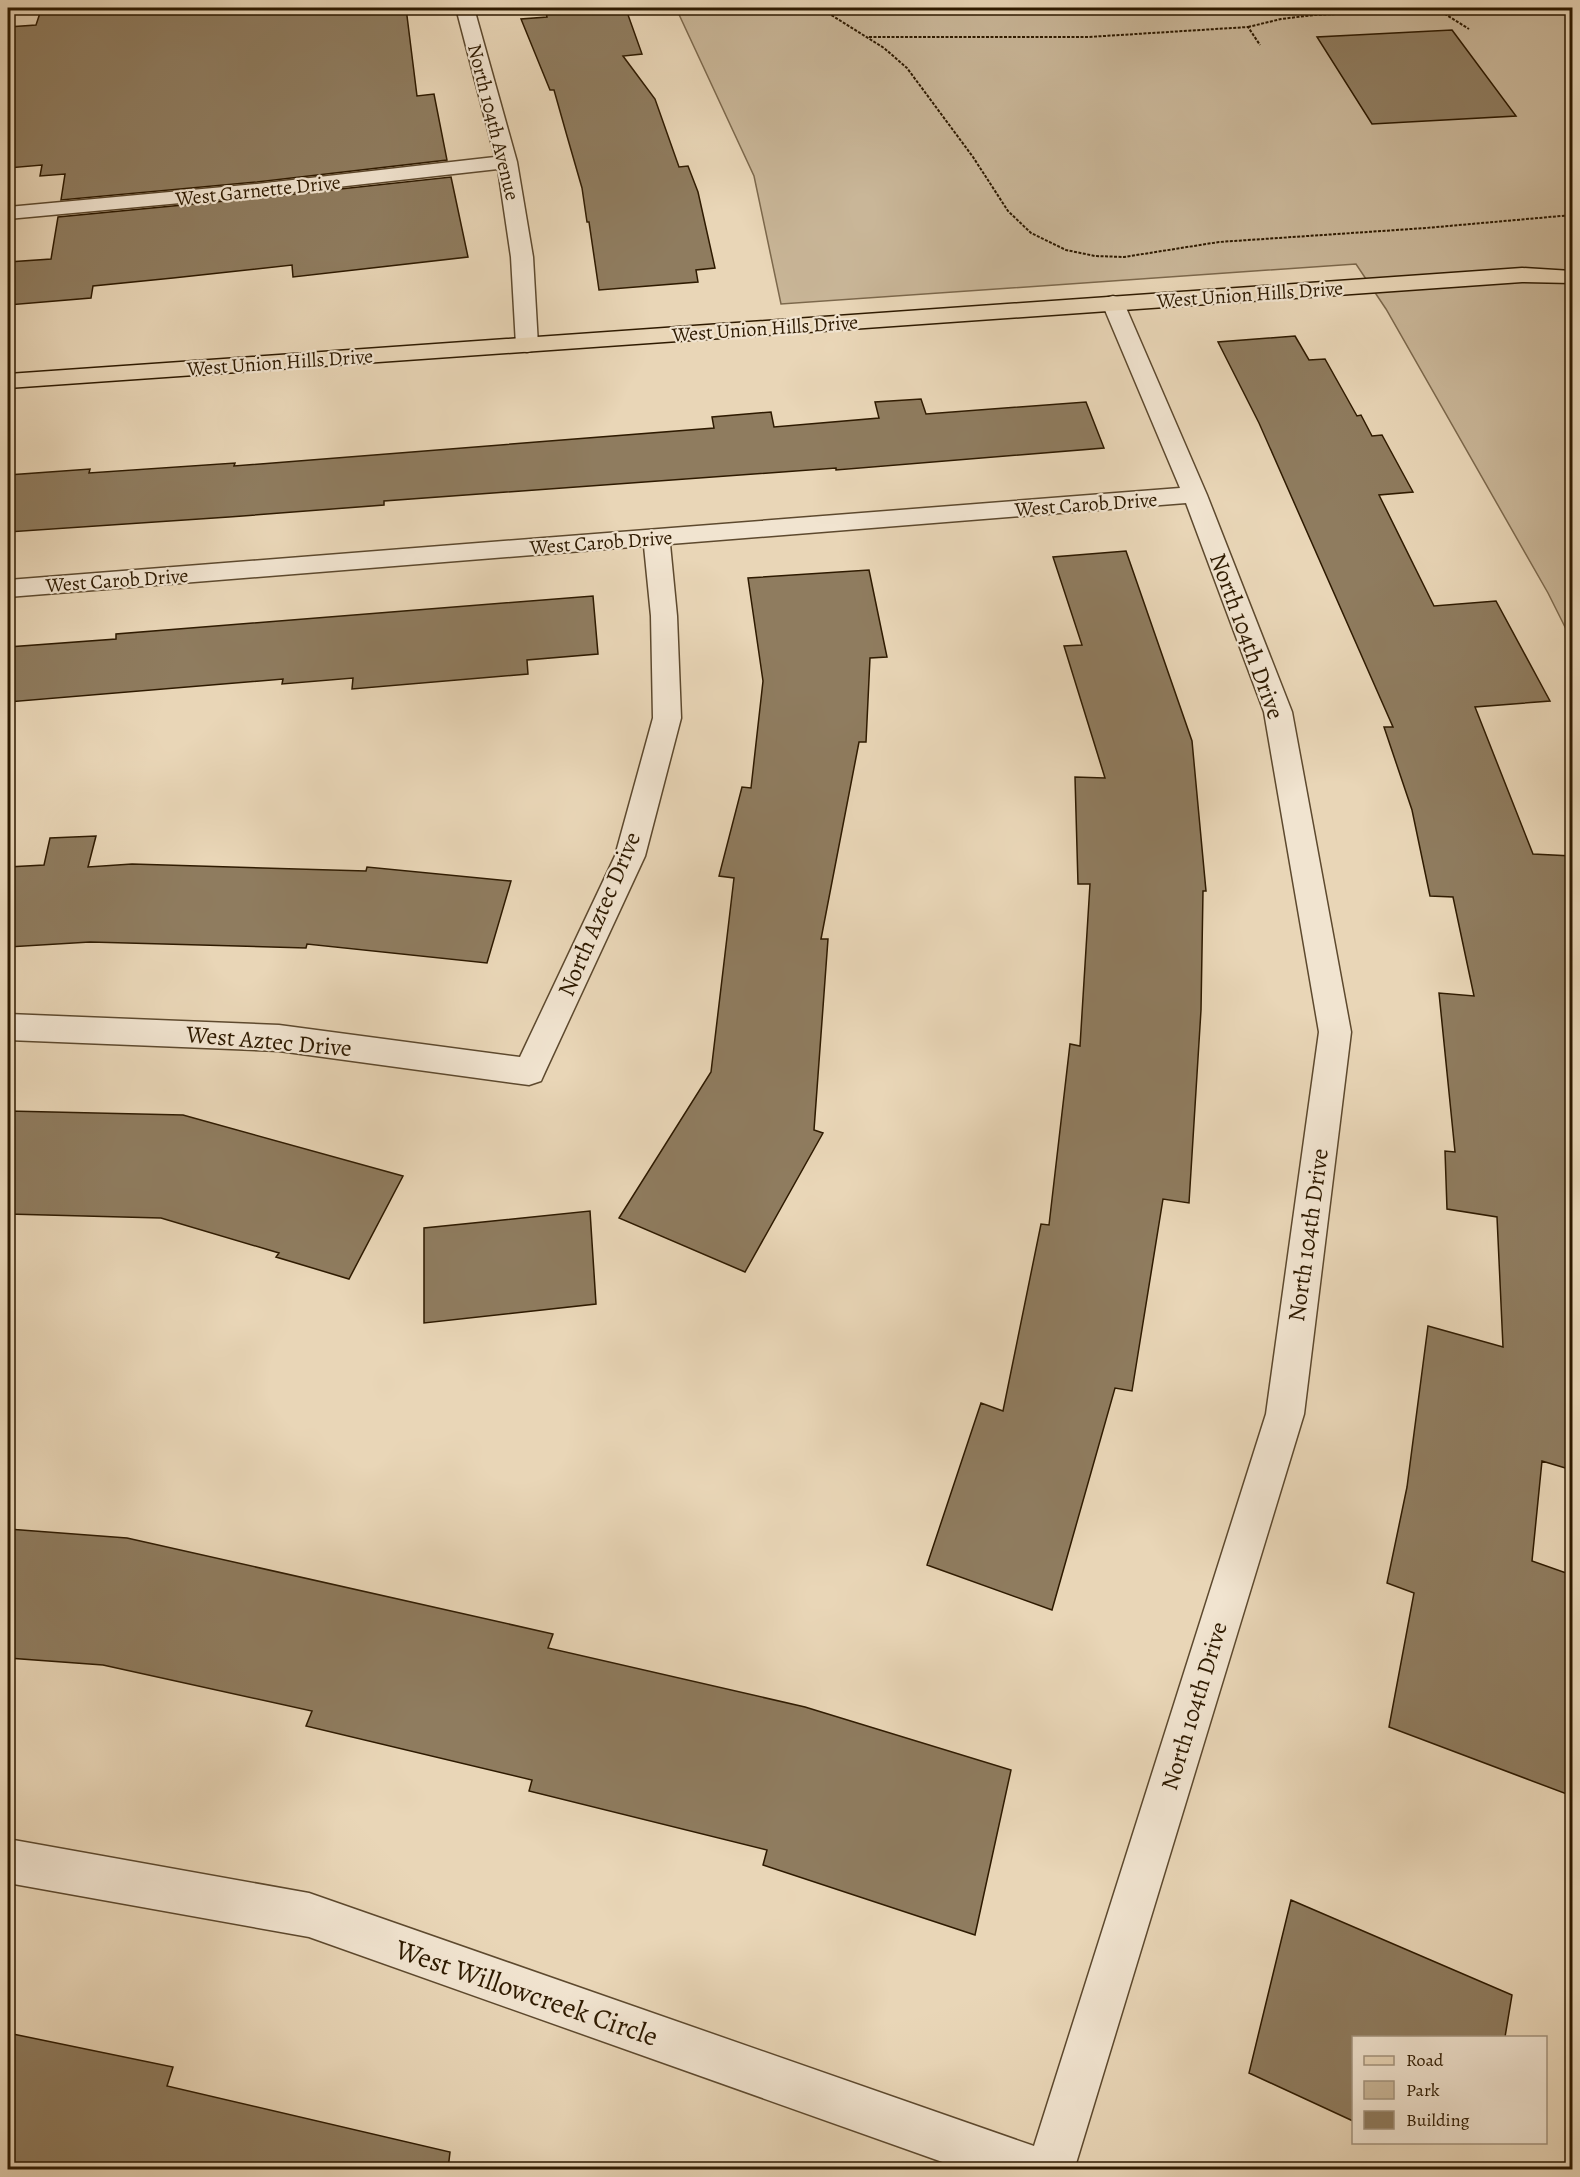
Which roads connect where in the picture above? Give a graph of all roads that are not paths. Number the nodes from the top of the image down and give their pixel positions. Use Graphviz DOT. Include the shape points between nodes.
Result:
graph roads {
  1 [pos="465,8"];
  2 [pos="507,162"];
  3 [pos="8,213"];
  4 [pos="1572,263"];
  5 [pos="1522,274"];
  6 [pos="1572,277"];
  7 [pos="1113,303"];
  8 [pos="527,345"];
  9 [pos="8,381"];
  10 [pos="1195,495"];
  11 [pos="656,537"];
  12 [pos="8,588"];
  13 [pos="8,1027"];
  14 [pos="529,1072"];
  15 [pos="8,1862"];
  16 [pos="1034,2169"];
  17 [pos="1050,2169"];
  1 -- 2 [label="street, North 104th Avenue"];
  2 -- 3 [label="street, West Garnette Drive"];
  2 -- 8 [label="street, North 104th Avenue" via="522,257"];
  4 -- 5 [label="main road, West Union Hills Drive"];
  5 -- 6 [label="main road, West Union Hills Drive"];
  5 -- 7 [label="main road, West Union Hills Drive"];
  7 -- 8 [label="main road, West Union Hills Drive"];
  7 -- 10 [label="street, North 104th Drive"];
  8 -- 9 [label="main road, West Union Hills Drive"];
  10 -- 11 [label="street, West Carob Drive"];
  10 -- 17 [label="street, North 104th Drive" via="1278,712 1335,1032 1285,1414"];
  11 -- 12 [label="street, West Carob Drive"];
  11 -- 14 [label="street, North Aztec Drive" via="664,616 667,718 630,856"];
  13 -- 14 [label="street, West Aztec Drive" via="279,1038"];
  15 -- 16 [label="street, West Willowcreek Circle" via="309,1916"];
}
